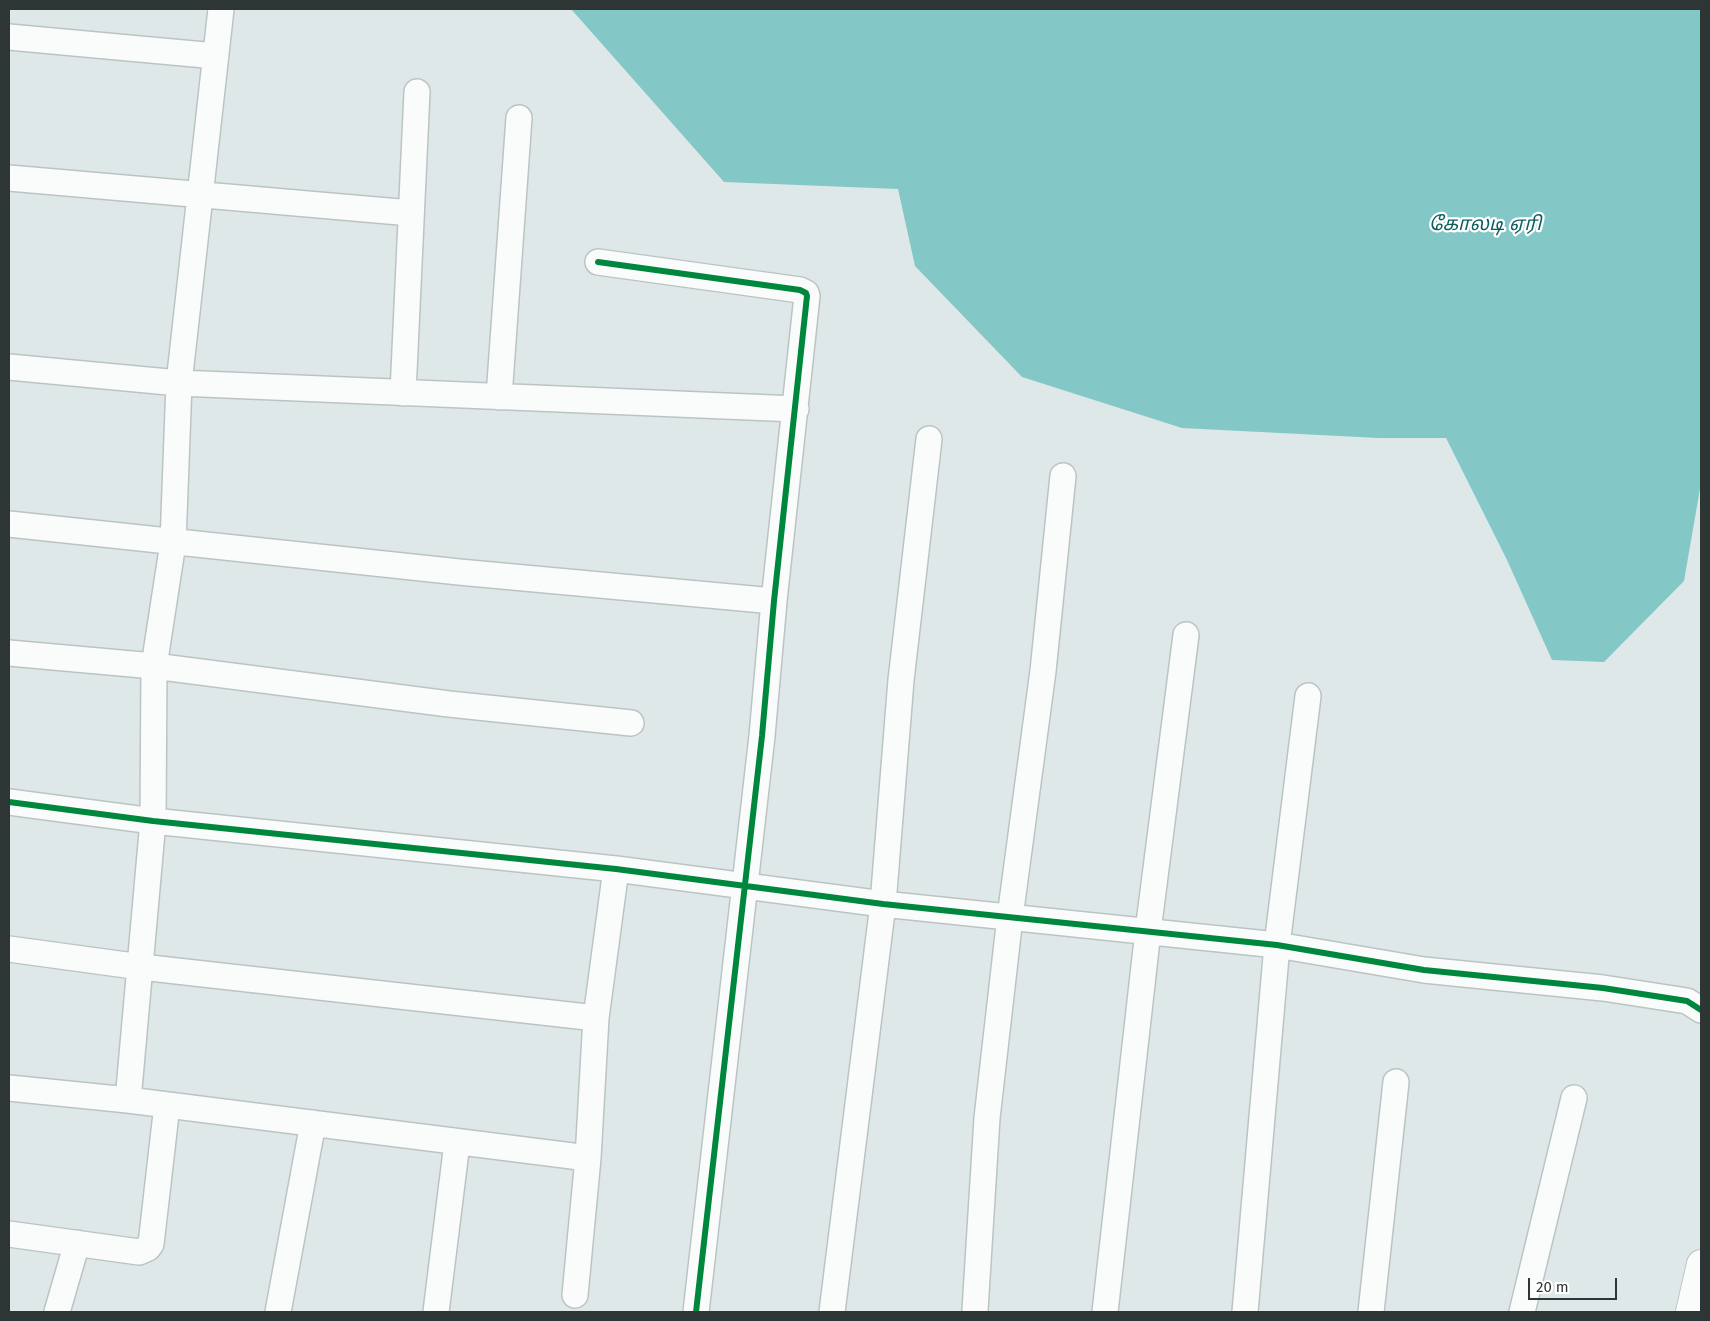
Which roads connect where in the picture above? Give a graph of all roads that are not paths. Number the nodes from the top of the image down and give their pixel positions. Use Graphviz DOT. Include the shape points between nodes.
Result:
graph roads {
  1 [pos="221,9"];
  2 [pos="9,37"];
  3 [pos="216,56"];
  4 [pos="417,92"];
  5 [pos="519,118"];
  6 [pos="9,178"];
  7 [pos="200,196"];
  8 [pos="411,213"];
  9 [pos="598,262"];
  10 [pos="9,367"];
  11 [pos="179,383"];
  12 [pos="403,393"];
  13 [pos="499,397"];
  14 [pos="796,409"];
  15 [pos="928,439"];
  16 [pos="1063,476"];
  17 [pos="9,524"];
  18 [pos="173,543"];
  19 [pos="774,601"];
  20 [pos="1186,635"];
  21 [pos="9,653"];
  22 [pos="154,666"];
  23 [pos="1308,696"];
  24 [pos="630,723"];
  25 [pos="9,802"];
  26 [pos="154,821"];
  27 [pos="616,869"];
  28 [pos="745,886"];
  29 [pos="883,904"];
  30 [pos="1010,918"];
  31 [pos="1148,931"];
  32 [pos="1277,945"];
  33 [pos="9,949"];
  34 [pos="141,967"];
  35 [pos="1701,1010"];
  36 [pos="596,1018"];
  37 [pos="1396,1082"];
  38 [pos="9,1088"];
  39 [pos="1574,1098"];
  40 [pos="128,1100"];
  41 [pos="167,1106"];
  42 [pos="313,1123"];
  43 [pos="457,1142"];
  44 [pos="588,1158"];
  45 [pos="9,1234"];
  46 [pos="76,1243"];
  47 [pos="1701,1264"];
  48 [pos="575,1295"];
  49 [pos="974,1310"];
  50 [pos="57,1312"];
  51 [pos="278,1312"];
  52 [pos="436,1312"];
  53 [pos="696,1312"];
  54 [pos="832,1312"];
  55 [pos="1105,1312"];
  56 [pos="1245,1312"];
  57 [pos="1371,1312"];
  58 [pos="1522,1312"];
  59 [pos="1690,1312"];
  1 -- 3 [label="street"];
  2 -- 3 [label="street"];
  3 -- 7 [label="street"];
  4 -- 8 [label="street"];
  5 -- 13 [label="street"];
  6 -- 7 [label="street"];
  7 -- 8 [label="street"];
  7 -- 11 [label="street"];
  8 -- 12 [label="street"];
  9 -- 14 [label="street" via="806,293"];
  10 -- 11 [label="street"];
  11 -- 12 [label="street"];
  11 -- 18 [label="street"];
  12 -- 13 [label="street"];
  13 -- 14 [label="street"];
  14 -- 19 [label="street"];
  15 -- 29 [label="street" via="902,680"];
  16 -- 30 [label="street" via="1043,671"];
  17 -- 18 [label="street"];
  18 -- 19 [label="street"];
  18 -- 22 [label="street"];
  19 -- 28 [label="street"];
  20 -- 31 [label="street"];
  21 -- 22 [label="street"];
  22 -- 24 [label="street" via="449,704"];
  22 -- 26 [label="street"];
  23 -- 32 [label="street"];
  25 -- 26 [label="street"];
  26 -- 27 [label="street"];
  26 -- 34 [label="street"];
  27 -- 28 [label="street"];
  27 -- 36 [label="street"];
  28 -- 29 [label="street"];
  28 -- 53 [label="street"];
  29 -- 30 [label="street"];
  29 -- 54 [label="street"];
  30 -- 31 [label="street"];
  30 -- 49 [label="street" via="987,1118"];
  31 -- 32 [label="street"];
  31 -- 55 [label="street"];
  32 -- 35 [label="street" via="1424,970 1602,988 1687,1001"];
  32 -- 56 [label="street"];
  33 -- 34 [label="street"];
  34 -- 36 [label="street"];
  34 -- 40 [label="street"];
  36 -- 44 [label="street"];
  37 -- 57 [label="street"];
  38 -- 40 [label="street"];
  39 -- 58 [label="street"];
  40 -- 41 [label="street"];
  41 -- 42 [label="street"];
  41 -- 46 [label="street" via="150,1244 139,1252"];
  42 -- 43 [label="street"];
  42 -- 51 [label="street"];
  43 -- 44 [label="street"];
  43 -- 52 [label="street"];
  44 -- 48 [label="street"];
  45 -- 46 [label="street"];
  46 -- 50 [label="street"];
  47 -- 59 [label="main road"];
}
